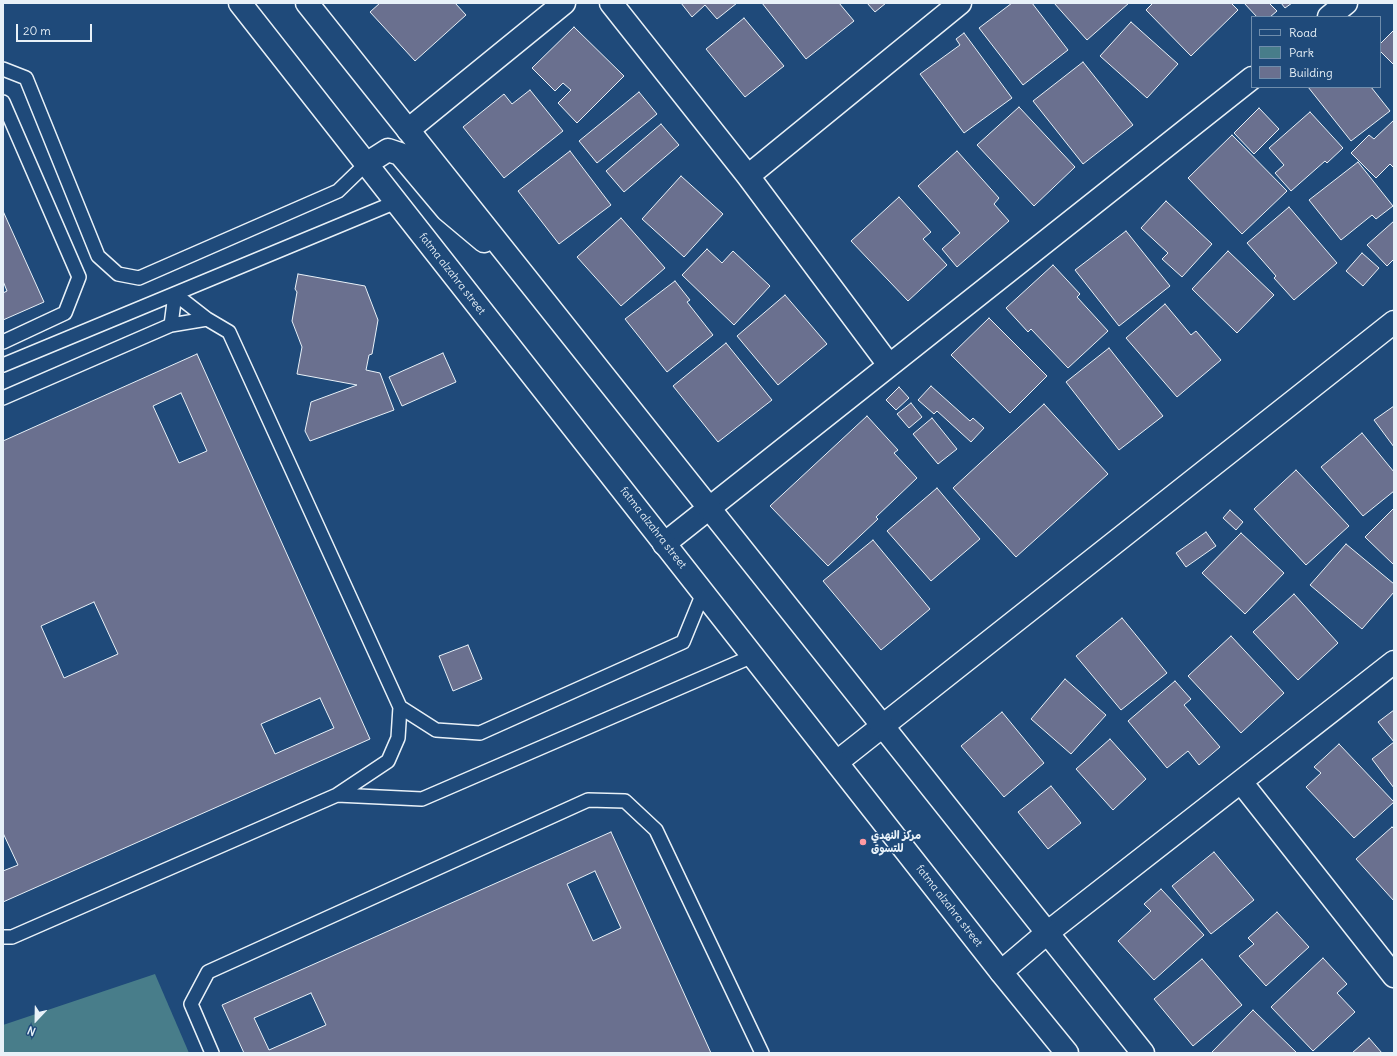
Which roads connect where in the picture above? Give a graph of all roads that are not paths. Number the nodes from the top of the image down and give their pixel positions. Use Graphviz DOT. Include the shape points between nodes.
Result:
graph roads {
  1 [pos="240,3"];
  2 [pos="307,3"];
  3 [pos="564,3"];
  4 [pos="611,3"];
  5 [pos="960,3"];
  6 [pos="1346,3"];
  7 [pos="1330,16"];
  8 [pos="3,69"];
  9 [pos="1251,79"];
  10 [pos="3,102"];
  11 [pos="408,130"];
  12 [pos="366,164"];
  13 [pos="748,176"];
  14 [pos="396,202"];
  15 [pos="523,274"];
  16 [pos="207,319"];
  17 [pos="1394,322"];
  18 [pos="171,325"];
  19 [pos="3,342"];
  20 [pos="3,365"];
  21 [pos="889,365"];
  22 [pos="3,398"];
  23 [pos="709,508"];
  24 [pos="664,544"];
  25 [pos="703,593"];
  26 [pos="753,656"];
  27 [pos="1394,662"];
  28 [pos="400,707"];
  29 [pos="883,726"];
  30 [pos="837,762"];
  31 [pos="1241,782"];
  32 [pos="337,795"];
  33 [pos="1047,933"];
  34 [pos="3,937"];
  35 [pos="1001,972"];
  36 [pos="1394,976"];
  37 [pos="212,1053"];
  38 [pos="762,1053"];
  39 [pos="1067,1053"];
  40 [pos="1143,1053"];
  1 -- 12 [label="street, fatma alzahra street"];
  2 -- 11 [label="street"];
  3 -- 11 [label="street"];
  4 -- 13 [label="street"];
  5 -- 13 [label="street"];
  6 -- 7 [label="street"];
  8 -- 12 [label="lane" via="26,78 98,256 118,274 139,278 338,191"];
  9 -- 21 [label="street"];
  10 -- 19 [label="lane" via="79,277 65,313"];
  11 -- 15 [label="street"];
  12 -- 14 [label="street, fatma alzahra street"];
  12 -- 15 [label="street" via="388,150 400,154 447,210"];
  13 -- 21 [label="street"];
  14 -- 20 [label="lane"];
  14 -- 24 [label="street, fatma alzahra street"];
  15 -- 23 [label="street"];
  16 -- 18 [label="lane"];
  16 -- 18 [label="lane" via="175,294"];
  16 -- 28 [label="lane" via="229,332"];
  17 -- 29 [label="street"];
  18 -- 22 [label="lane"];
  21 -- 23 [label="street"];
  23 -- 24 [label="street"];
  23 -- 29 [label="street"];
  24 -- 25 [label="street, fatma alzahra street"];
  25 -- 26 [label="street, fatma alzahra street"];
  25 -- 28 [label="lane" via="683,642 480,733 436,730"];
  26 -- 30 [label="street, fatma alzahra street"];
  26 -- 32 [label="lane" via="422,799"];
  27 -- 31 [label="street"];
  28 -- 32 [label="lane" via="398,738 388,761"];
  29 -- 30 [label="street"];
  29 -- 33 [label="street"];
  30 -- 35 [label="street, fatma alzahra street"];
  31 -- 33 [label="street"];
  31 -- 36 [label="street"];
  32 -- 34 [label="lane" via="20,934"];
  33 -- 35 [label="street"];
  33 -- 40 [label="street"];
  35 -- 39 [label="street, fatma alzahra street"];
  37 -- 38 [label="lane" via="191,1004 208,972 588,800 625,801 656,830"];
}
